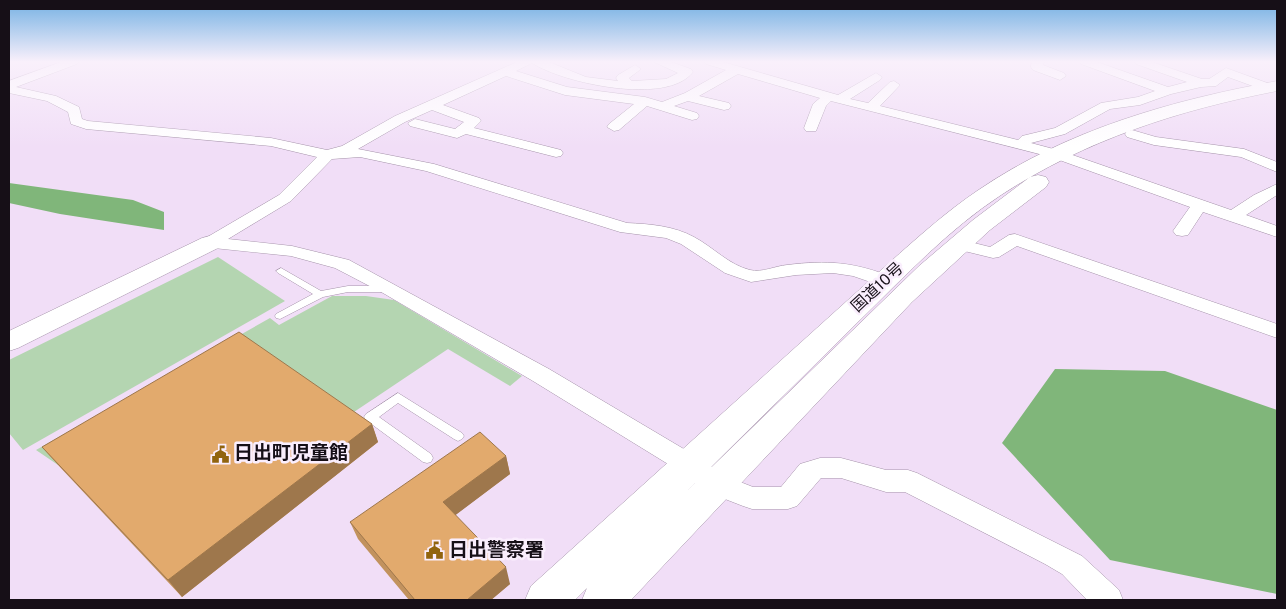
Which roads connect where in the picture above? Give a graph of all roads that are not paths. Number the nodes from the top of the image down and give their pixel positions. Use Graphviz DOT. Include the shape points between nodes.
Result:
graph roads {
  1 [pos="15,90"];
  2 [pos="465,90"];
  3 [pos="564,90"];
  4 [pos="700,90"];
  5 [pos="807,90"];
  6 [pos="849,90"];
  7 [pos="889,90"];
  8 [pos="1272,90"];
  9 [pos="1274,90"];
  10 [pos="1168,91"];
  11 [pos="688,97"];
  12 [pos="834,98"];
  13 [pos="645,101"];
  14 [pos="432,105"];
  15 [pos="662,106"];
  16 [pos="724,106"];
  17 [pos="871,108"];
  18 [pos="692,116"];
  19 [pos="415,123"];
  20 [pos="614,127"];
  21 [pos="811,128"];
  22 [pos="463,129"];
  23 [pos="1132,134"];
  24 [pos="1022,145"];
  25 [pos="556,153"];
  26 [pos="328,155"];
  27 [pos="1065,157"];
  28 [pos="1277,167"];
  29 [pos="1277,189"];
  30 [pos="1200,204"];
  31 [pos="1234,216"];
  32 [pos="1182,231"];
  33 [pos="1277,232"];
  34 [pos="210,243"];
  35 [pos="958,244"];
  36 [pos="281,271"];
  37 [pos="885,280"];
  38 [pos="390,289"];
  39 [pos="320,294"];
  40 [pos="280,316"];
  41 [pos="1277,331"];
  42 [pos="9,342"];
  43 [pos="458,436"];
  44 [pos="427,458"];
  45 [pos="690,465"];
  46 [pos="716,484"];
  47 [pos="546,600"];
  48 [pos="603,600"];
  49 [pos="1108,600"];
  1 -- 26 [label="street" via="66,104 74,110 76,121 86,125 271,142"];
  2 -- 14 [label="street"];
  3 -- 13 [label="street"];
  4 -- 11 [label="street"];
  5 -- 12 [label="street"];
  6 -- 12 [label="street"];
  7 -- 17 [label="street"];
  8 -- 27 [label="highway, 国道10号" via="1200,102 1152,115 1093,136"];
  9 -- 23 [label="highway, 国道10号"];
  10 -- 24 [label="street" via="1140,101 1106,106 1060,131 1027,139"];
  11 -- 15 [label="street"];
  11 -- 16 [label="street"];
  12 -- 17 [label="street"];
  12 -- 21 [label="street" via="820,104"];
  13 -- 15 [label="street"];
  13 -- 20 [label="street"];
  14 -- 22 [label="street" via="474,121"];
  14 -- 26 [label="street" via="347,149"];
  15 -- 18 [label="street"];
  17 -- 24 [label="street"];
  19 -- 22 [label="street" via="457,134"];
  22 -- 25 [label="street"];
  23 -- 27 [label="highway, 国道10号"];
  23 -- 28 [label="street" via="1179,146 1244,153"];
  24 -- 27 [label="street"];
  26 -- 34 [label="street" via="285,198"];
  26 -- 37 [label="street" via="360,153 429,167 626,228 678,236 735,272 753,277 826,266 850,268"];
  27 -- 30 [label="street"];
  27 -- 35 [label="highway, 国道10号"];
  27 -- 37 [label="highway, 国道10号" via="994,190"];
  29 -- 31 [label="street"];
  30 -- 31 [label="street"];
  30 -- 32 [label="street"];
  31 -- 33 [label="street"];
  34 -- 38 [label="street" via="292,251 316,257 342,264"];
  34 -- 42 [label="street"];
  35 -- 41 [label="street" via="993,253 1015,239"];
  35 -- 46 [label="highway, 国道10号"];
  36 -- 39 [label="lane"];
  37 -- 45 [label="highway, 国道10号"];
  38 -- 39 [label="lane" via="348,289"];
  38 -- 45 [label="street"];
  39 -- 40 [label="lane"];
  43 -- 44 [label="lane" via="398,397 370,417"];
  45 -- 46 [label="street"];
  45 -- 47 [label="highway, 国道10号"];
  46 -- 48 [label="highway, 国道10号"];
  46 -- 49 [label="street" via="752,498 772,499 788,498 809,472 820,468 841,468 886,481 908,481 1054,555 1072,566"];
}
